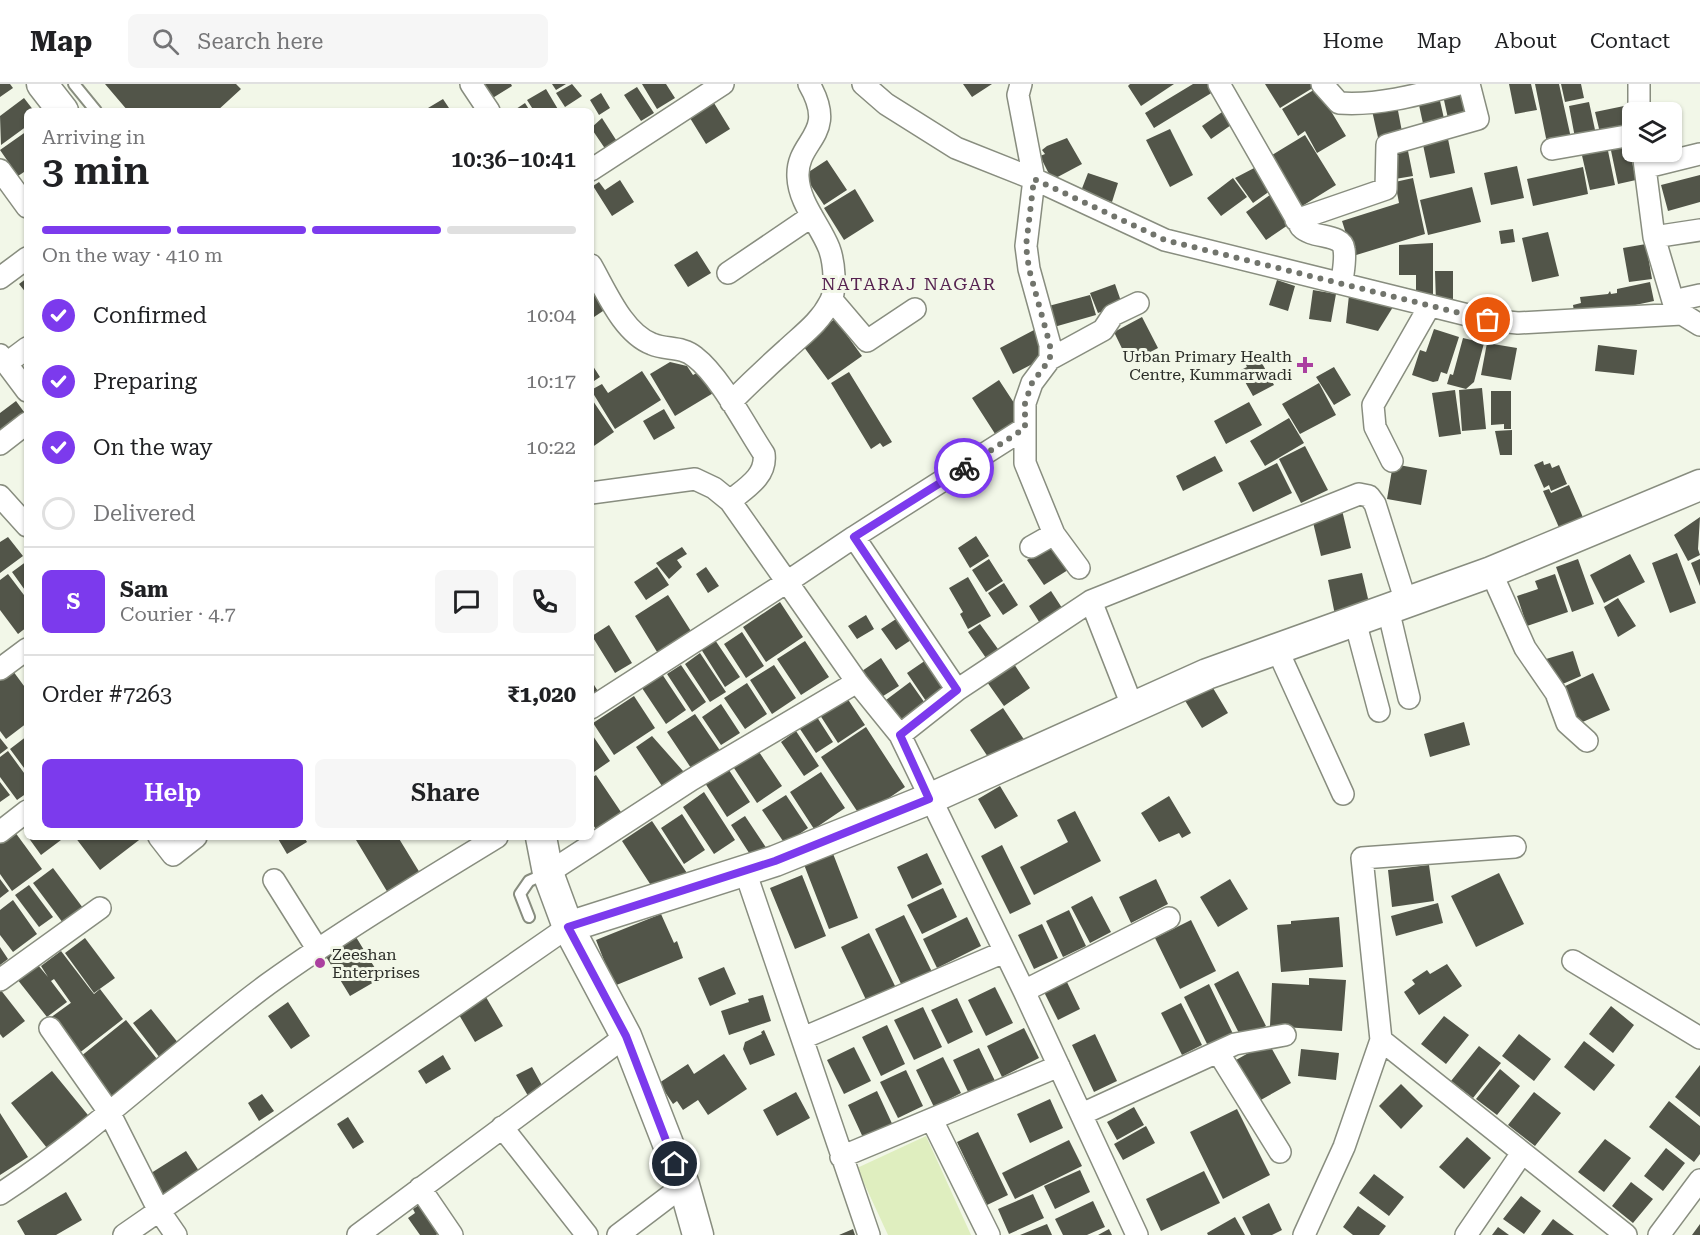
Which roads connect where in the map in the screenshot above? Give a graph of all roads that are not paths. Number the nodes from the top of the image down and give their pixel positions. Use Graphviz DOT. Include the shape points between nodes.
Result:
graph roads {
  1 [pos="42,84"];
  2 [pos="74,84"];
  3 [pos="471,84"];
  4 [pos="723,84"];
  5 [pos="809,84"];
  6 [pos="863,84"];
  7 [pos="1021,84"];
  8 [pos="1219,84"];
  9 [pos="1322,84"];
  10 [pos="1459,84"];
  11 [pos="1469,84"];
  12 [pos="1639,84"];
  13 [pos="1415,90"];
  14 [pos="1639,102"];
  15 [pos="61,108"];
  16 [pos="94,108"];
  17 [pos="487,108"];
  18 [pos="1622,137"];
  19 [pos="1552,149"];
  20 [pos="1700,154"];
  21 [pos="1682,156"];
  22 [pos="1645,162"];
  23 [pos="594,168"];
  24 [pos="0,170"];
  25 [pos="1034,179"];
  26 [pos="24,203"];
  27 [pos="813,216"];
  28 [pos="1296,220"];
  29 [pos="1700,230"];
  30 [pos="1654,237"];
  31 [pos="24,260"];
  32 [pos="594,271"];
  33 [pos="728,273"];
  34 [pos="0,278"];
  35 [pos="1342,282"];
  36 [pos="1700,295"];
  37 [pos="832,300"];
  38 [pos="1138,303"];
  39 [pos="1429,307"];
  40 [pos="1677,307"];
  41 [pos="915,309"];
  42 [pos="1700,325"];
  43 [pos="24,349"];
  44 [pos="3,359"];
  45 [pos="1050,359"];
  46 [pos="24,387"];
  47 [pos="731,402"];
  48 [pos="24,425"];
  49 [pos="1025,428"];
  50 [pos="0,444"];
  51 [pos="1392,461"];
  52 [pos="1700,485"];
  53 [pos="594,493"];
  54 [pos="0,496"];
  55 [pos="730,501"];
  56 [pos="24,523"];
  57 [pos="1054,534"];
  58 [pos="854,537"];
  59 [pos="1031,548"];
  60 [pos="1079,568"];
  61 [pos="1491,572"];
  62 [pos="787,582"];
  63 [pos="1091,601"];
  64 [pos="1397,605"];
  65 [pos="1355,621"];
  66 [pos="1276,649"];
  67 [pos="24,658"];
  68 [pos="0,669"];
  69 [pos="857,682"];
  70 [pos="957,690"];
  71 [pos="1409,698"];
  72 [pos="594,706"];
  73 [pos="1133,708"];
  74 [pos="1379,711"];
  75 [pos="900,735"];
  76 [pos="1587,741"];
  77 [pos="1343,794"];
  78 [pos="929,799"];
  79 [pos="24,813"];
  80 [pos="0,832"];
  81 [pos="161,840"];
  82 [pos="192,840"];
  83 [pos="492,840"];
  84 [pos="542,840"];
  85 [pos="1515,847"];
  86 [pos="745,871"];
  87 [pos="548,873"];
  88 [pos="274,880"];
  89 [pos="100,908"];
  90 [pos="529,917"];
  91 [pos="1169,918"];
  92 [pos="568,927"];
  93 [pos="318,950"];
  94 [pos="1004,952"];
  95 [pos="1573,962"];
  96 [pos="0,980"];
  97 [pos="1024,991"];
  98 [pos="50,1028"];
  99 [pos="1285,1035"];
  100 [pos="626,1036"];
  101 [pos="803,1038"];
  102 [pos="1700,1038"];
  103 [pos="1381,1040"];
  104 [pos="1218,1052"];
  105 [pos="1059,1066"];
  106 [pos="109,1112"];
  107 [pos="1082,1114"];
  108 [pos="932,1120"];
  109 [pos="502,1126"];
  110 [pos="1280,1152"];
  111 [pos="1522,1153"];
  112 [pos="841,1157"];
  113 [pos="1700,1180"];
  114 [pos="684,1185"];
  115 [pos="420,1188"];
  116 [pos="0,1194"];
  117 [pos="158,1209"];
  118 [pos="124,1235"];
  119 [pos="176,1235"];
  120 [pos="358,1235"];
  121 [pos="452,1235"];
  122 [pos="587,1235"];
  123 [pos="618,1235"];
  124 [pos="698,1235"];
  125 [pos="869,1235"];
  126 [pos="989,1235"];
  127 [pos="1137,1235"];
  128 [pos="1304,1235"];
  129 [pos="1466,1235"];
  130 [pos="1626,1235"];
  131 [pos="1659,1235"];
  1 -- 15 [label="street"];
  2 -- 16 [label="lane"];
  3 -- 17 [label="street"];
  4 -- 23 [label="street"];
  5 -- 27 [label="street" via="821,112 798,178"];
  6 -- 25 [label="street" via="886,104 956,147"];
  7 -- 25 [label="street" via="1018,95"];
  8 -- 28 [label="street"];
  9 -- 13 [label="street" via="1339,103 1356,104"];
  10 -- 13 [label="street"];
  11 -- 28 [label="street" via="1478,119 1387,145 1386,189"];
  12 -- 14 [label="street"];
  18 -- 19 [label="street"];
  20 -- 21 [label="street"];
  22 -- 30 [label="street"];
  24 -- 26 [label="street"];
  25 -- 35 [label="street" via="1165,240"];
  25 -- 45 [label="street" via="1026,246"];
  27 -- 33 [label="street"];
  27 -- 37 [label="street" via="830,249"];
  28 -- 35 [label="street" via="1306,233 1341,242"];
  29 -- 30 [label="street"];
  30 -- 40 [label="street"];
  31 -- 34 [label="street"];
  32 -- 47 [label="street" via="637,335 652,344 685,350 696,357"];
  35 -- 39 [label="street"];
  36 -- 40 [label="street"];
  37 -- 41 [label="street" via="867,340"];
  37 -- 47 [label="street" via="811,329"];
  38 -- 45 [label="street" via="1113,315 1103,330"];
  39 -- 40 [label="street" via="1518,323"];
  39 -- 51 [label="street" via="1373,405 1376,427"];
  40 -- 42 [label="street"];
  43 -- 44 [label="street"];
  44 -- 46 [label="street"];
  45 -- 49 [label="street" via="1032,383 1025,403"];
  47 -- 55 [label="street" via="764,454 766,465"];
  48 -- 50 [label="street"];
  49 -- 57 [label="street" via="1025,463"];
  49 -- 58 [label="street"];
  52 -- 61 [label="street"];
  53 -- 55 [label="street" via="695,480"];
  54 -- 56 [label="street"];
  55 -- 62 [label="street"];
  57 -- 59 [label="street"];
  57 -- 60 [label="street"];
  58 -- 62 [label="street"];
  58 -- 70 [label="street"];
  61 -- 64 [label="street"];
  61 -- 76 [label="street" via="1525,648 1556,693 1567,723"];
  62 -- 69 [label="street"];
  62 -- 72 [label="street"];
  63 -- 64 [label="street" via="1359,494 1369,496 1375,504"];
  63 -- 70 [label="street"];
  63 -- 73 [label="street"];
  64 -- 65 [label="street"];
  64 -- 71 [label="street"];
  65 -- 66 [label="street"];
  65 -- 74 [label="street"];
  66 -- 73 [label="street" via="1207,674"];
  66 -- 77 [label="street"];
  67 -- 68 [label="street"];
  69 -- 75 [label="street"];
  69 -- 87 [label="street" via="691,780"];
  70 -- 75 [label="street"];
  73 -- 78 [label="street"];
  75 -- 78 [label="street"];
  78 -- 86 [label="street"];
  78 -- 94 [label="street"];
  79 -- 80 [label="street"];
  81 -- 82 [label="street" via="173,855"];
  83 -- 93 [label="street"];
  84 -- 87 [label="street"];
  85 -- 103 [label="street" via="1362,858"];
  86 -- 92 [label="street"];
  86 -- 101 [label="street"];
  87 -- 90 [label="lane" via="529,881 520,894"];
  87 -- 92 [label="street"];
  88 -- 93 [label="street"];
  89 -- 96 [label="street"];
  91 -- 97 [label="street"];
  92 -- 100 [label="street"];
  92 -- 117 [label="street"];
  93 -- 106 [label="street" via="268,984"];
  94 -- 97 [label="street"];
  94 -- 101 [label="street"];
  95 -- 102 [label="street"];
  97 -- 105 [label="street"];
  98 -- 106 [label="street"];
  99 -- 104 [label="street" via="1235,1044"];
  100 -- 109 [label="street"];
  100 -- 114 [label="street"];
  101 -- 112 [label="street"];
  103 -- 111 [label="street"];
  103 -- 128 [label="street" via="1344,1148"];
  104 -- 107 [label="street"];
  104 -- 110 [label="street"];
  105 -- 107 [label="street"];
  105 -- 108 [label="street"];
  106 -- 116 [label="street"];
  106 -- 117 [label="street"];
  107 -- 127 [label="street"];
  108 -- 112 [label="street"];
  108 -- 126 [label="street"];
  109 -- 115 [label="street"];
  109 -- 122 [label="street"];
  111 -- 129 [label="street"];
  111 -- 130 [label="street"];
  112 -- 125 [label="street"];
  113 -- 131 [label="street"];
  114 -- 123 [label="street"];
  114 -- 124 [label="street"];
  115 -- 120 [label="street"];
  115 -- 121 [label="street"];
  117 -- 118 [label="street"];
  117 -- 119 [label="street"];
}
